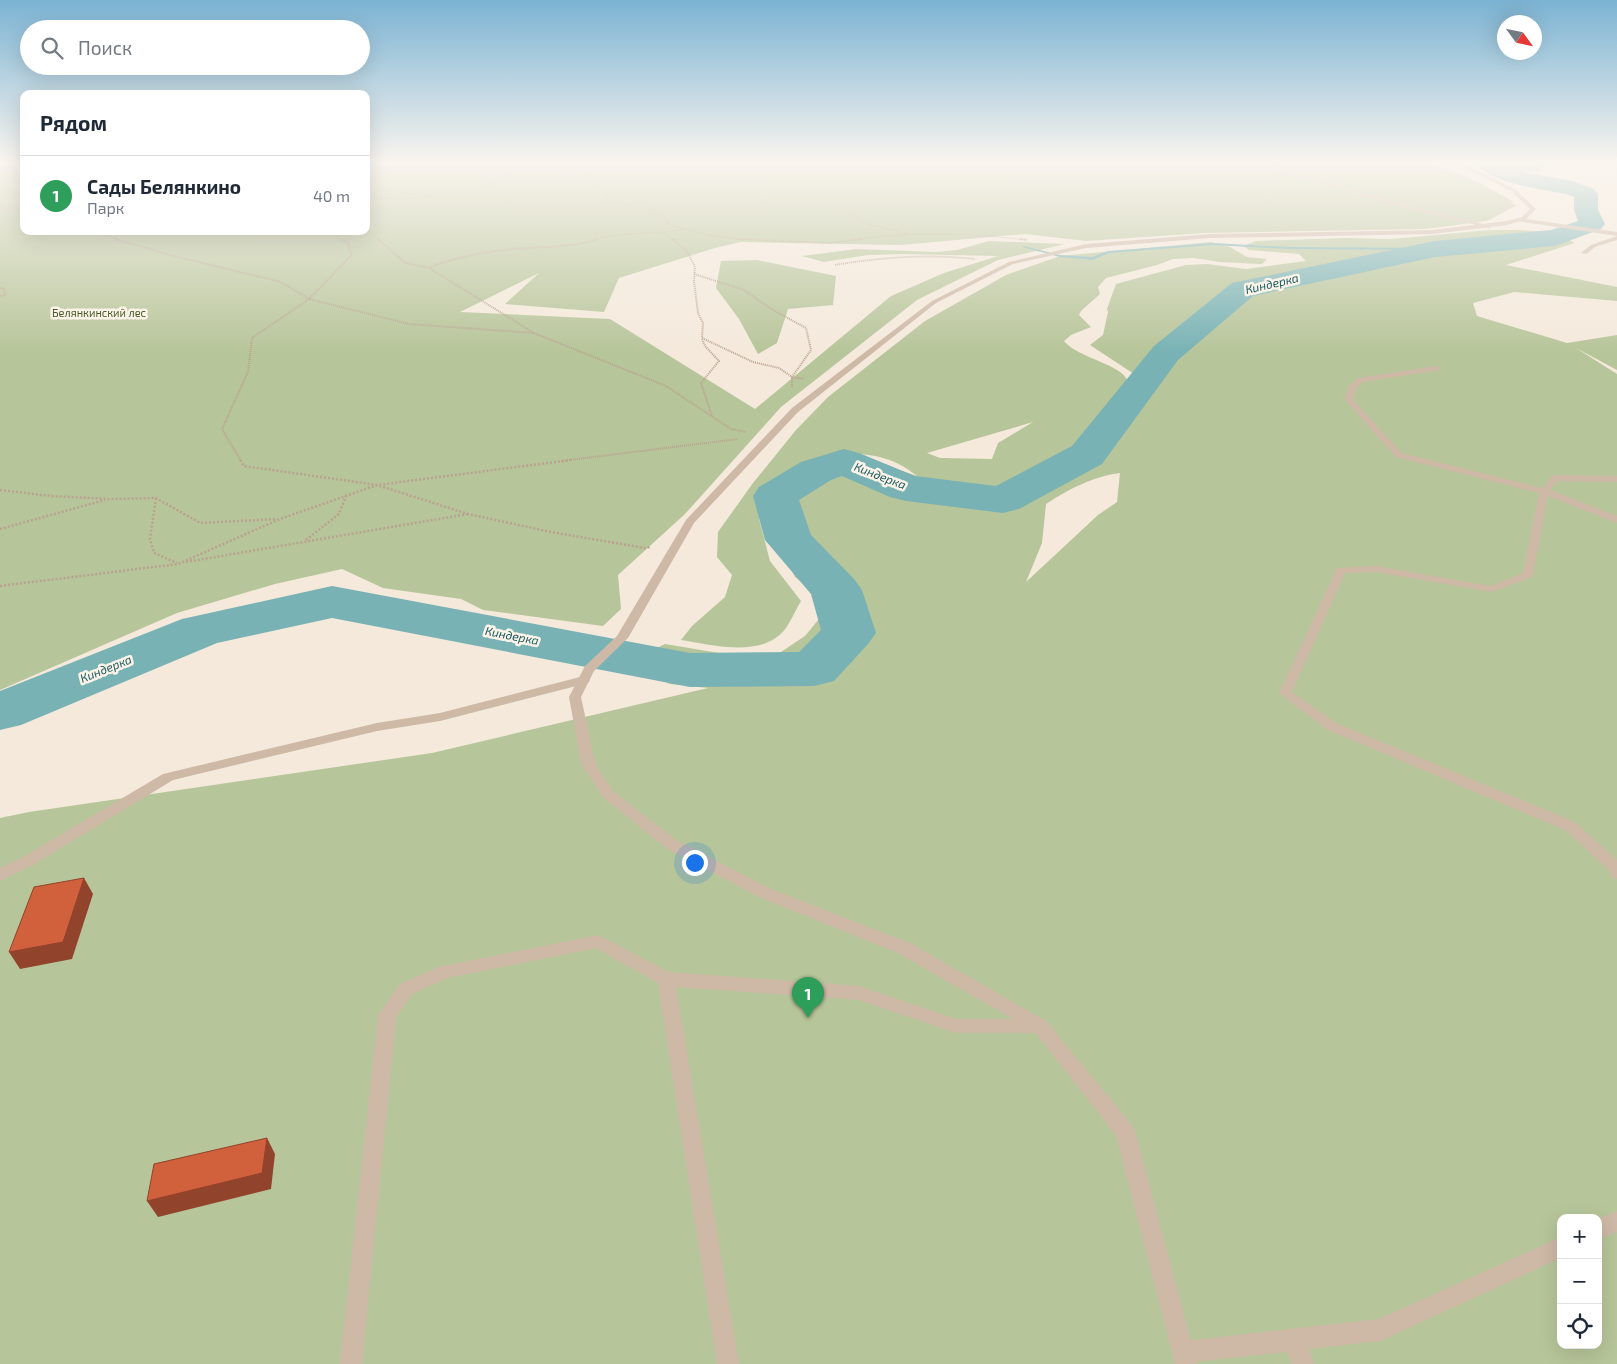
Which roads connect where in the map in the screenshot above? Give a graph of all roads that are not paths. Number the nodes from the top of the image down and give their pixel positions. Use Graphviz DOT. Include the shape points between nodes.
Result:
graph roads {
  1 [pos="1489,226"];
  2 [pos="1561,226"];
  3 [pos="1617,234"];
  4 [pos="1617,238"];
  5 [pos="1584,253"];
  6 [pos="1436,368"];
  7 [pos="1617,478"];
  8 [pos="1544,491"];
  9 [pos="1617,520"];
  10 [pos="586,674"];
  11 [pos="1617,873"];
  12 [pos="0,875"];
  13 [pos="666,980"];
  14 [pos="1040,1026"];
  15 [pos="1617,1221"];
  16 [pos="1602,1228"];
  17 [pos="1557,1249"];
  18 [pos="1294,1340"];
  19 [pos="1185,1358"];
  20 [pos="351,1364"];
  21 [pos="728,1364"];
  22 [pos="1303,1364"];
  1 -- 10 [label="street" via="1432,232 1210,236 1086,246 1011,263 934,302 804,403 690,522 622,638"];
  2 -- 3 [label="street"];
  4 -- 5 [label="street" via="1593,246"];
  6 -- 8 [label="street" via="1361,380 1352,387 1349,400 1399,455"];
  7 -- 8 [label="street" via="1555,478"];
  8 -- 9 [label="street"];
  8 -- 11 [label="street" via="1528,575 1519,579 1492,589 1376,569 1342,570 1285,693 1331,726 1570,826 1613,865"];
  10 -- 12 [label="street" via="440,717 377,727 168,777"];
  10 -- 14 [label="street" via="575,697 588,763 608,794 671,844 766,893 904,948"];
  13 -- 14 [label="street" via="859,994 956,1026"];
  13 -- 20 [label="street" via="598,940 444,972 406,989 387,1015"];
  13 -- 21 [label="street"];
  14 -- 19 [label="street" via="1125,1131"];
  15 -- 16 [label="street"];
  17 -- 18 [label="street" via="1380,1330"];
  18 -- 19 [label="street"];
  18 -- 22 [label="street"];
}
